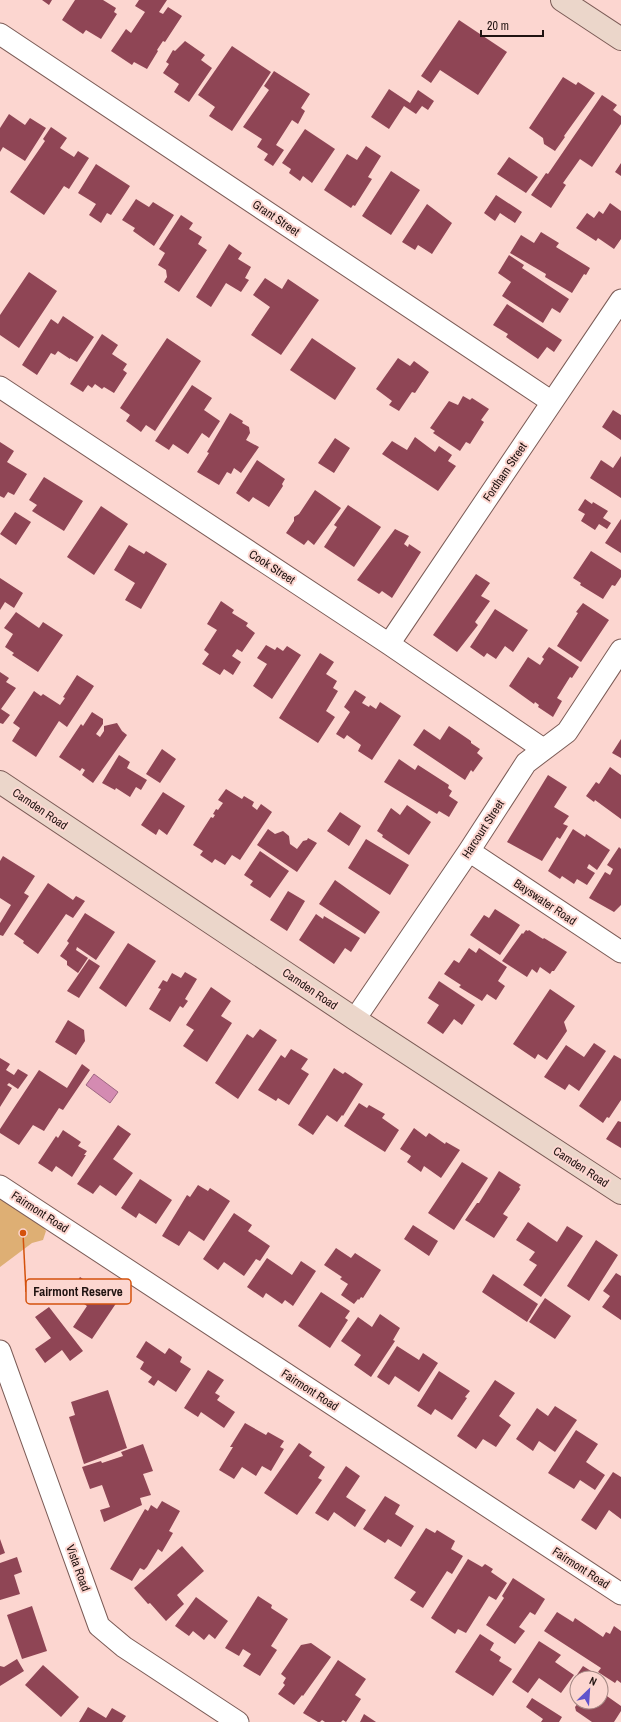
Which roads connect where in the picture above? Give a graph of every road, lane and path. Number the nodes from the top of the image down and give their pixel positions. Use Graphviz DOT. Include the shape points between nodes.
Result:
graph roads {
  1 [pos="562,0"];
  2 [pos="0,34"];
  3 [pos="621,39"];
  4 [pos="621,300"];
  5 [pos="0,387"];
  6 [pos="552,402"];
  7 [pos="389,644"];
  8 [pos="618,661"];
  9 [pos="543,749"];
  10 [pos="0,782"];
  11 [pos="469,851"];
  12 [pos="621,952"];
  13 [pos="355,1019"];
  14 [pos="0,1186"];
  15 [pos="621,1193"];
  16 [pos="0,1351"];
  17 [pos="621,1594"];
  18 [pos="238,1722"];
  1 -- 3 [label="street"];
  2 -- 6 [label="street, Grant Street"];
  4 -- 6 [label="street, Fordham Street"];
  5 -- 7 [label="street, Cook Street"];
  6 -- 7 [label="street, Fordham Street"];
  7 -- 9 [label="street, Cook Street"];
  8 -- 9 [label="street, Harcourt Street" via="567,732"];
  9 -- 11 [label="street, Harcourt Street" via="526,763"];
  10 -- 13 [label="street, Camden Road"];
  11 -- 12 [label="street, Bayswater Road"];
  11 -- 13 [label="street, Harcourt Street"];
  13 -- 15 [label="street, Camden Road"];
  14 -- 17 [label="street, Fairmont Road"];
  16 -- 18 [label="street, Vista Road" via="99,1626 124,1647"];
}
